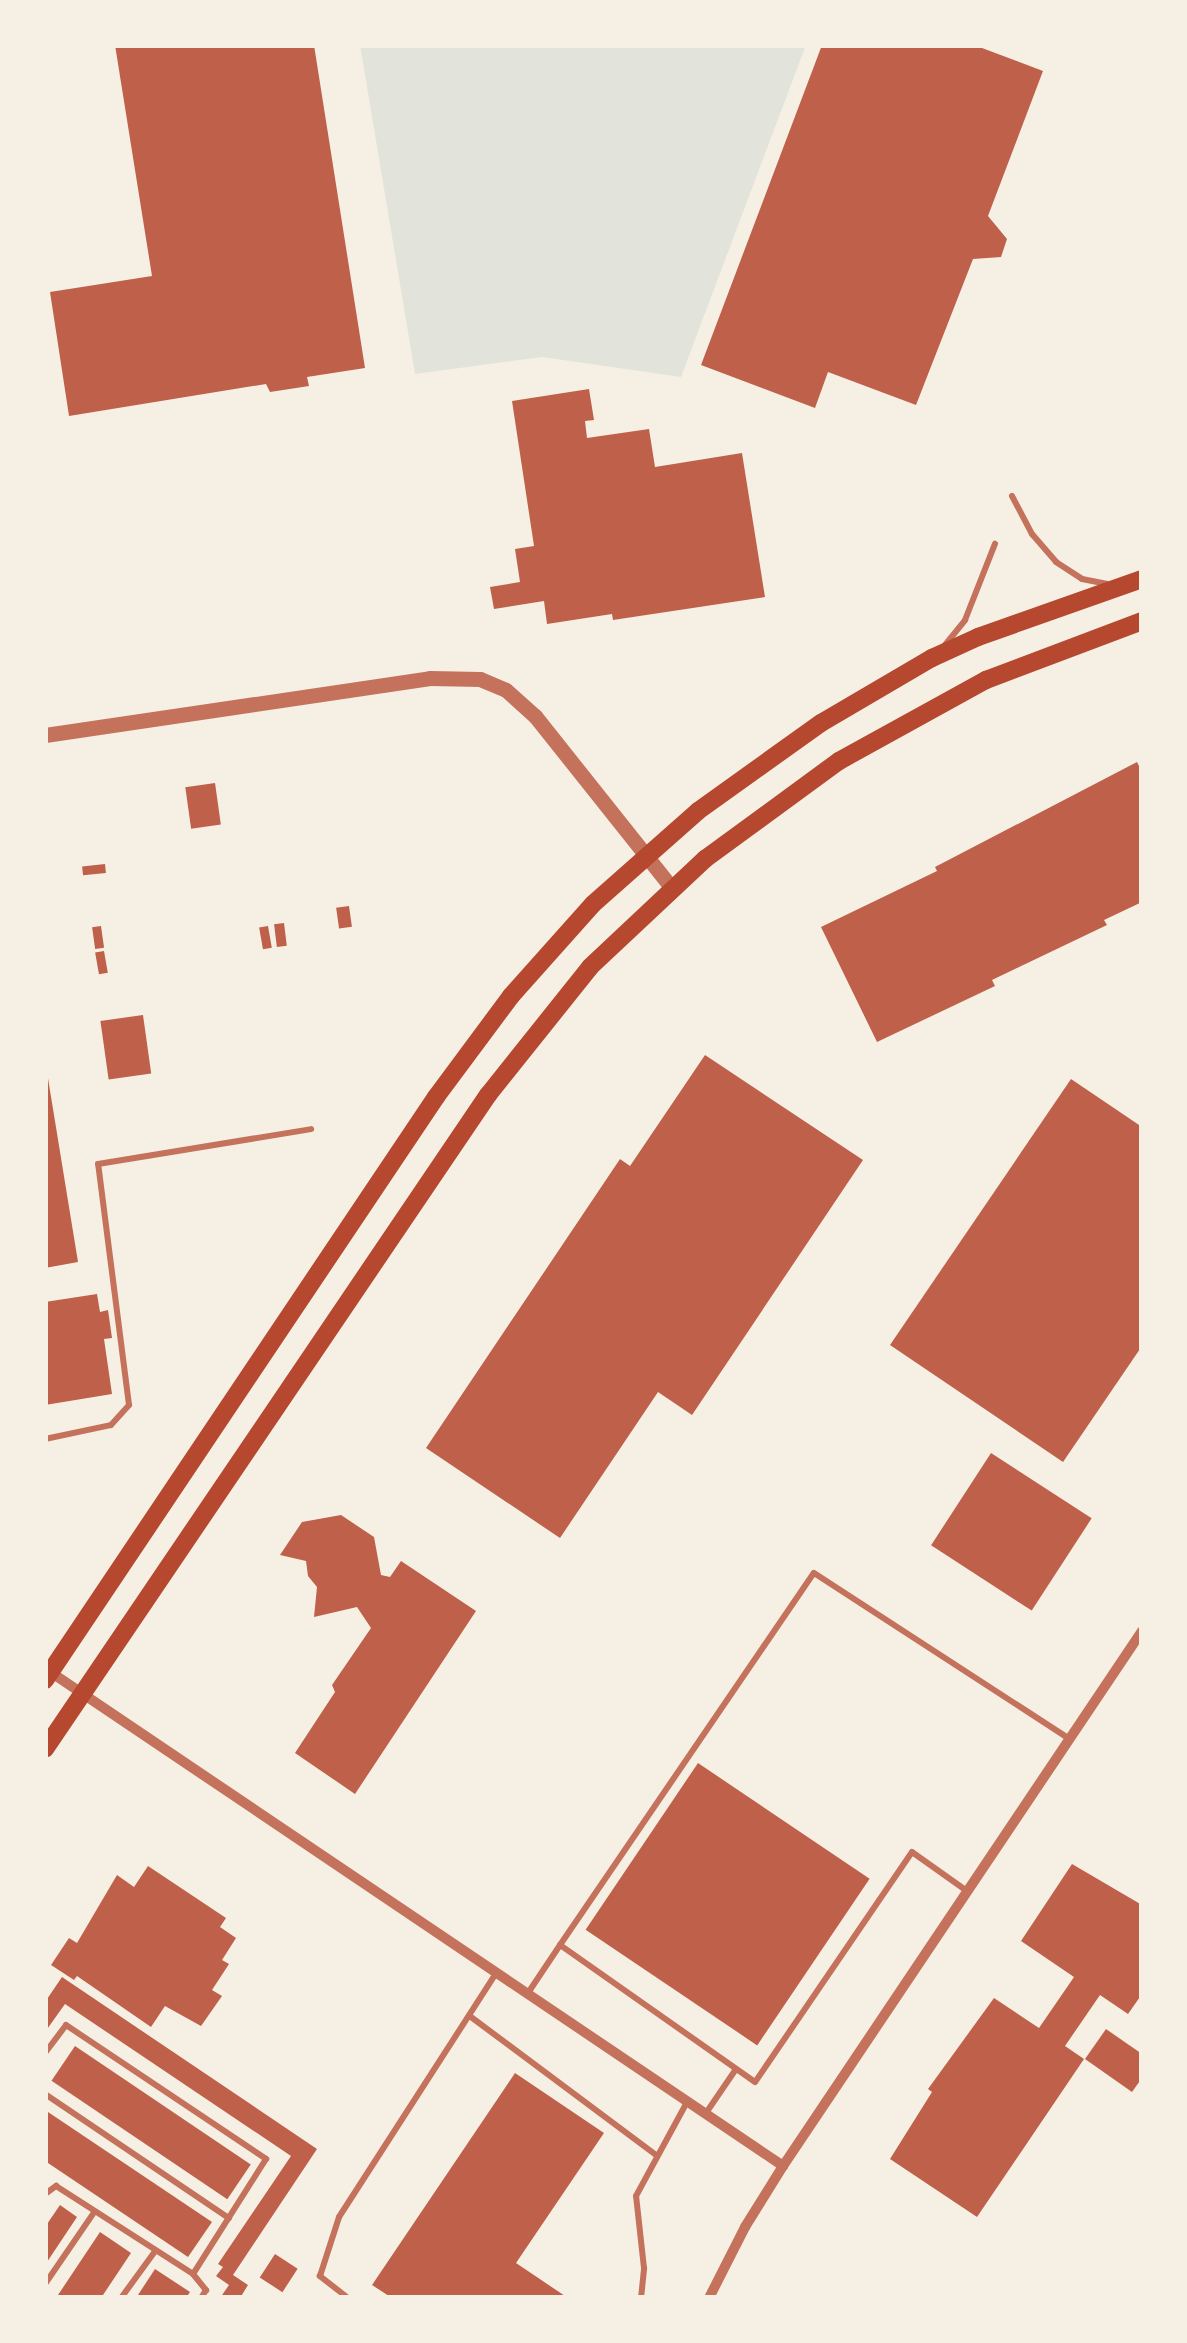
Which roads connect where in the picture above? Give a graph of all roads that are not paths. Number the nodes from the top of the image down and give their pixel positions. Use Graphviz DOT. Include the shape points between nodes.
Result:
graph roads {
  1 [pos="1012,496"];
  2 [pos="995,544"];
  3 [pos="1142,579"];
  4 [pos="1119,586"];
  5 [pos="1142,621"];
  6 [pos="932,658"];
  7 [pos="45,735"];
  8 [pos="645,855"];
  9 [pos="672,888"];
  10 [pos="310,1130"];
  11 [pos="45,1438"];
  12 [pos="1142,1630"];
  13 [pos="47,1674"];
  14 [pos="82,1694"];
  15 [pos="1070,1740"];
  16 [pos="45,1749"];
  17 [pos="968,1891"];
  18 [pos="560,1945"];
  19 [pos="496,1971"];
  20 [pos="528,1993"];
  21 [pos="471,2017"];
  22 [pos="45,2053"];
  23 [pos="736,2068"];
  24 [pos="45,2094"];
  25 [pos="687,2101"];
  26 [pos="705,2113"];
  27 [pos="656,2155"];
  28 [pos="783,2166"];
  29 [pos="45,2194"];
  30 [pos="95,2211"];
  31 [pos="228,2218"];
  32 [pos="156,2250"];
  33 [pos="193,2274"];
  34 [pos="45,2284"];
  35 [pos="121,2298"];
  36 [pos="201,2298"];
  37 [pos="348,2298"];
  38 [pos="641,2298"];
  39 [pos="709,2298"];
  1 -- 4 [label="lane" via="1056,562 1082,579"];
  2 -- 6 [label="lane" via="965,620"];
  3 -- 4 [label="main road"];
  4 -- 6 [label="main road"];
  5 -- 9 [label="main road" via="986,680 904,722 793,792"];
  6 -- 8 [label="main road" via="754,768"];
  7 -- 8 [label="street" via="430,678 480,678 535,716"];
  8 -- 9 [label="street"];
  8 -- 13 [label="main road" via="547,953 447,1080"];
  9 -- 14 [label="main road" via="590,967 488,1095"];
  10 -- 11 [label="lane" via="98,1164 129,1405 111,1426"];
  12 -- 15 [label="street"];
  13 -- 14 [label="street"];
  14 -- 16 [label="main road"];
  14 -- 19 [label="street"];
  15 -- 17 [label="street"];
  15 -- 18 [label="lane" via="814,1573"];
  17 -- 23 [label="lane" via="912,1852 755,2082"];
  17 -- 28 [label="street"];
  18 -- 20 [label="lane"];
  18 -- 23 [label="lane"];
  19 -- 20 [label="street"];
  19 -- 21 [label="lane"];
  20 -- 25 [label="street"];
  21 -- 27 [label="lane"];
  21 -- 37 [label="lane" via="339,2217 320,2276"];
  22 -- 31 [label="lane" via="66,2025 266,2160"];
  23 -- 26 [label="lane"];
  24 -- 31 [label="lane"];
  25 -- 26 [label="street"];
  25 -- 27 [label="lane"];
  26 -- 28 [label="street"];
  27 -- 38 [label="lane" via="636,2196"];
  28 -- 39 [label="street"];
  29 -- 30 [label="lane" via="56,2186"];
  30 -- 32 [label="lane"];
  30 -- 34 [label="lane"];
  31 -- 33 [label="lane"];
  32 -- 33 [label="lane"];
  32 -- 35 [label="lane"];
  33 -- 36 [label="lane" via="206,2290"];
}
